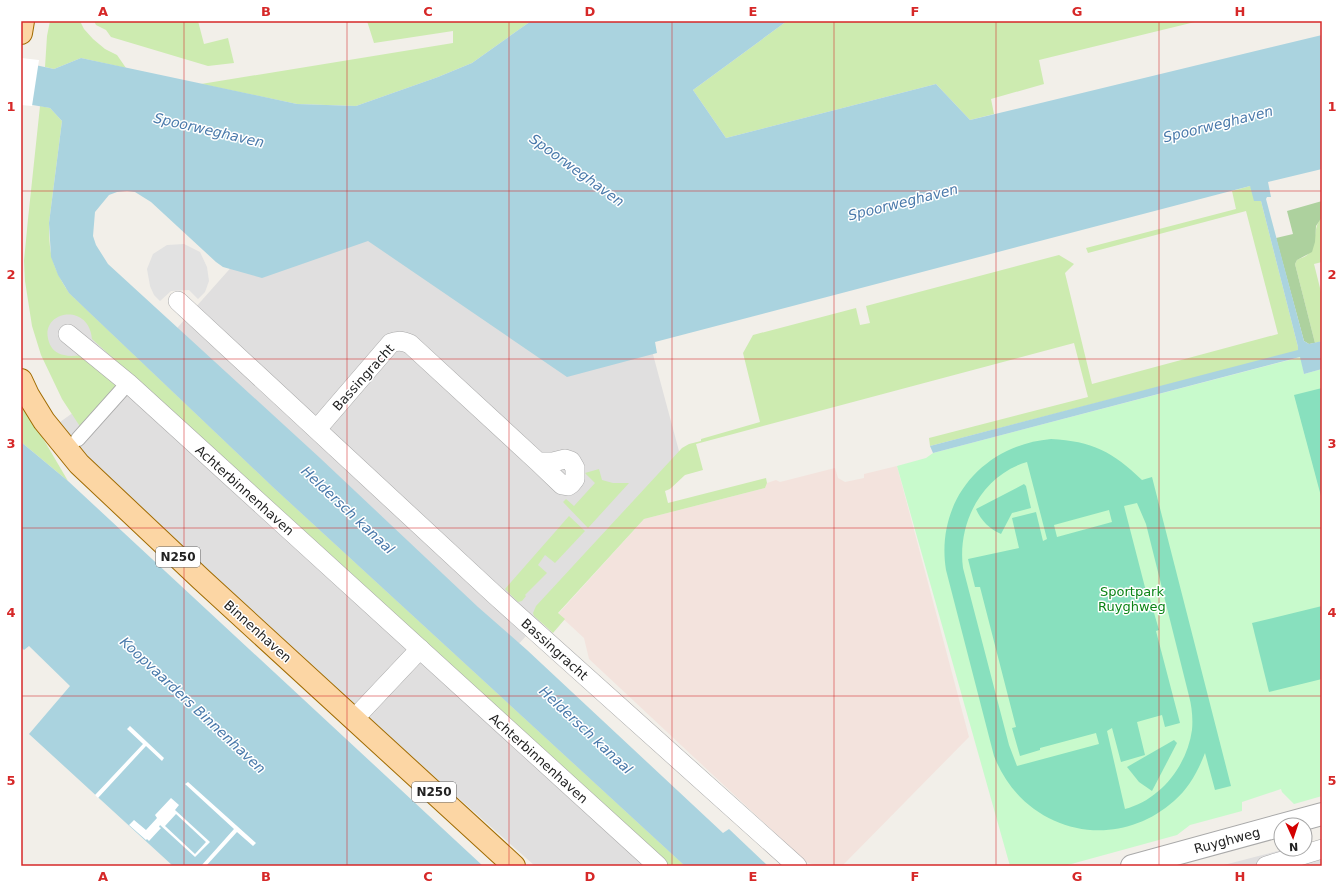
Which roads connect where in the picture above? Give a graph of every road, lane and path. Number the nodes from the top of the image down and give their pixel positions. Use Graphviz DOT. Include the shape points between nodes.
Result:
graph roads {
  1 [pos="23,21"];
  2 [pos="21,33"];
  3 [pos="178,301"];
  4 [pos="68,334"];
  5 [pos="21,380"];
  6 [pos="128,383"];
  7 [pos="317,429"];
  8 [pos="78,439"];
  9 [pos="538,462"];
  10 [pos="420,649"];
  11 [pos="354,719"];
  12 [pos="1322,814"];
  13 [pos="1322,849"];
  14 [pos="514,866"];
  15 [pos="658,866"];
  16 [pos="797,866"];
  17 [pos="1132,866"];
  18 [pos="1266,866"];
  1 -- 2 [label="main road"];
  3 -- 7 [label="street, Bassingracht"];
  4 -- 6 [label="street, Achterbinnenhaven"];
  5 -- 11 [label="main road, Binnenhaven / N250" via="44,421 79,464"];
  6 -- 8 [label="street"];
  6 -- 10 [label="street, Achterbinnenhaven"];
  7 -- 9 [label="street, Bassingracht" via="392,343 405,342"];
  7 -- 16 [label="street, Bassingracht" via="495,595"];
  10 -- 11 [label="street"];
  10 -- 15 [label="street, Achterbinnenhaven"];
  11 -- 14 [label="main road, Binnenhaven / N250"];
  12 -- 17 [label="street, Ruyghweg"];
  13 -- 18 [label="street"];
}
